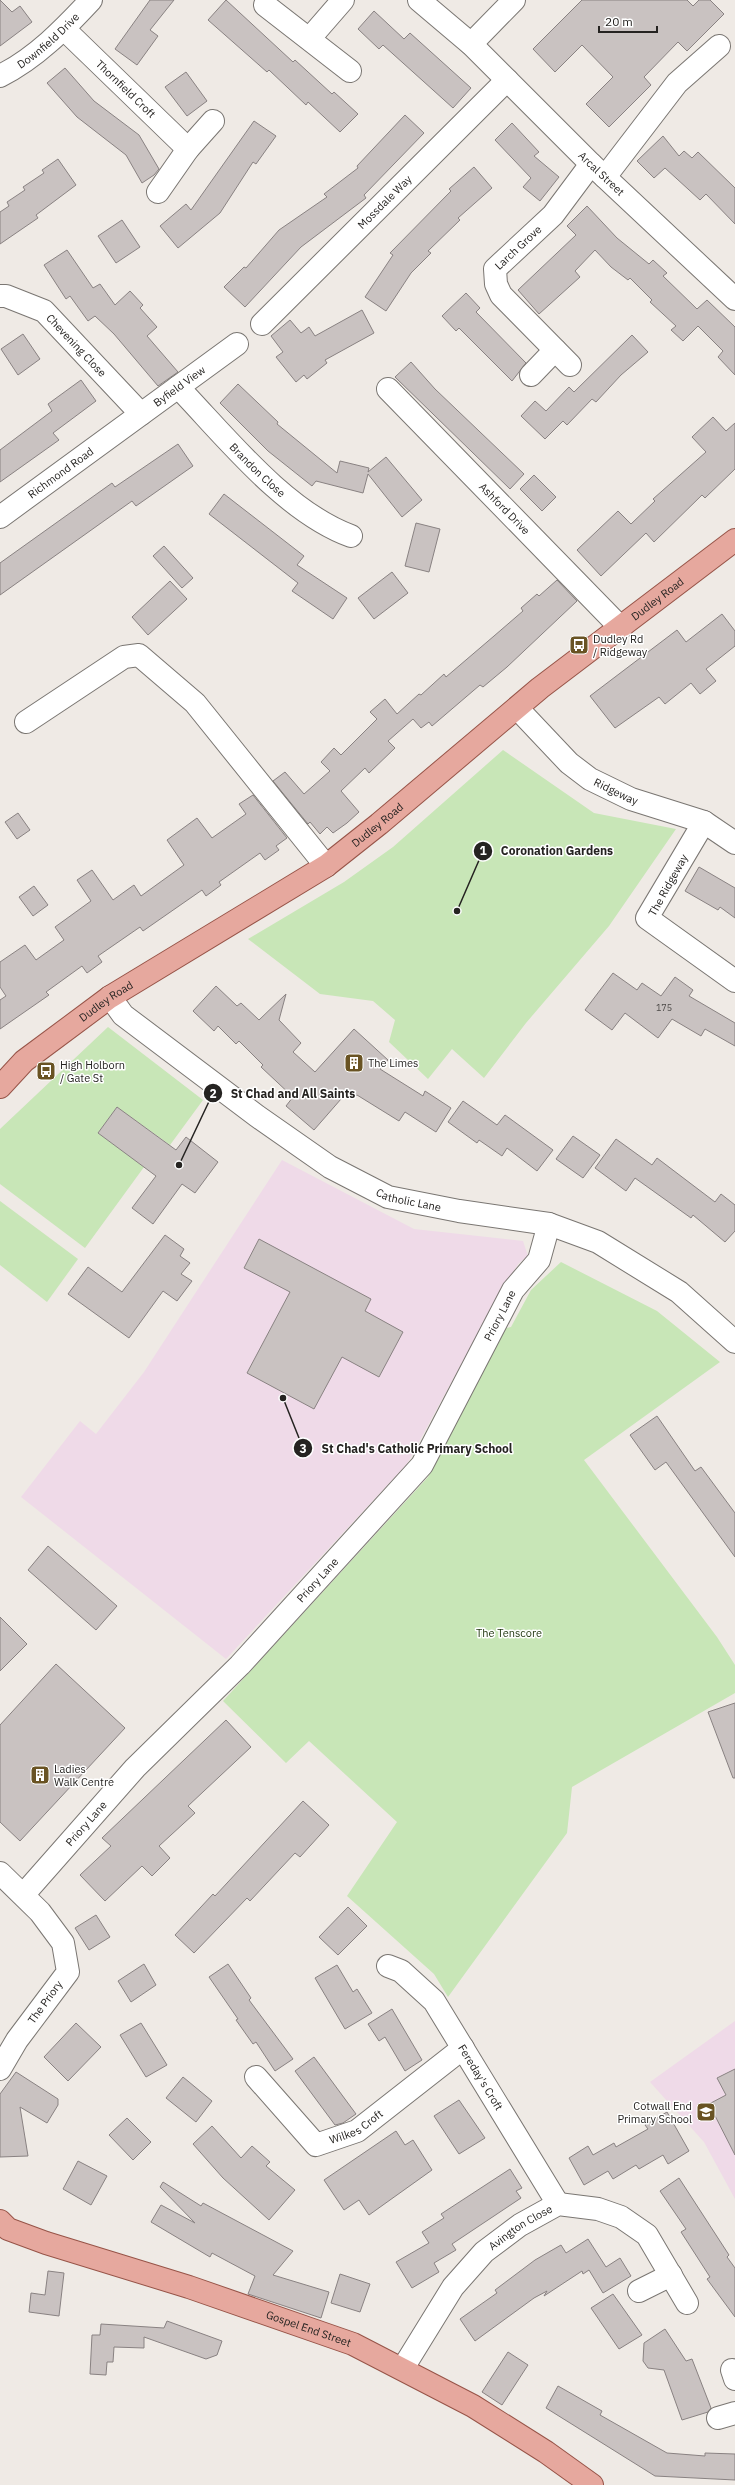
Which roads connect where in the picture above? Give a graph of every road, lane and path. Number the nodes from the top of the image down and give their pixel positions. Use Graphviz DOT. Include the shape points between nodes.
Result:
graph roads {
  1 [pos="91,0"];
  2 [pos="343,0"];
  3 [pos="419,0"];
  4 [pos="514,0"];
  5 [pos="265,5"];
  6 [pos="64,29"];
  7 [pos="310,38"];
  8 [pos="471,44"];
  9 [pos="719,46"];
  10 [pos="350,71"];
  11 [pos="0,76"];
  12 [pos="507,80"];
  13 [pos="214,121"];
  14 [pos="188,149"];
  15 [pos="598,170"];
  16 [pos="158,192"];
  17 [pos="0,296"];
  18 [pos="735,299"];
  19 [pos="262,324"];
  20 [pos="237,344"];
  21 [pos="531,374"];
  22 [pos="178,387"];
  23 [pos="388,389"];
  24 [pos="141,414"];
  25 [pos="121,429"];
  26 [pos="0,517"];
  27 [pos="351,536"];
  28 [pos="735,540"];
  29 [pos="621,628"];
  30 [pos="517,708"];
  31 [pos="26,722"];
  32 [pos="704,822"];
  33 [pos="735,843"];
  34 [pos="326,866"];
  35 [pos="735,980"];
  36 [pos="110,997"];
  37 [pos="1,1084"];
  38 [pos="549,1224"];
  39 [pos="735,1342"];
  40 [pos="0,1872"];
  41 [pos="24,1894"];
  42 [pos="388,1966"];
  43 [pos="463,2048"];
  44 [pos="0,2069"];
  45 [pos="256,2077"];
  46 [pos="558,2204"];
  47 [pos="1,2223"];
  48 [pos="671,2275"];
  49 [pos="639,2291"];
  50 [pos="687,2303"];
  51 [pos="403,2368"];
  52 [pos="592,2485"];
  1 -- 6 [label="street, Downfield Drive"];
  2 -- 7 [label="street"];
  3 -- 8 [label="street, Arcal Street"];
  4 -- 8 [label="street"];
  5 -- 7 [label="street"];
  6 -- 11 [label="street, Downfield Drive" via="36,53"];
  6 -- 14 [label="street, Thornfield Croft"];
  7 -- 10 [label="street"];
  8 -- 12 [label="street, Arcal Street"];
  9 -- 15 [label="street" via="677,83"];
  12 -- 15 [label="street, Arcal Street"];
  12 -- 19 [label="street, Mossdale Way"];
  13 -- 14 [label="street"];
  14 -- 16 [label="street"];
  15 -- 18 [label="street, Arcal Street"];
  15 -- 21 [label="street, Larch Grove" via="495,269 496,284 501,295 562,358"];
  17 -- 24 [label="street, Chevening Close" via="6,296 44,312"];
  20 -- 22 [label="street, Byfield View"];
  22 -- 24 [label="street, Byfield View"];
  22 -- 27 [label="street, Brandon Close" via="280,492 330,528"];
  23 -- 29 [label="street, Ashford Drive"];
  24 -- 25 [label="street, Byfield View"];
  25 -- 26 [label="street, Richmond Road"];
  28 -- 29 [label="main road, Dudley Road"];
  29 -- 30 [label="main road, Dudley Road"];
  30 -- 32 [label="street, Ridgeway" via="569,763 590,779 631,799"];
  30 -- 34 [label="main road, Dudley Road"];
  31 -- 34 [label="street" via="124,657 139,655 194,703"];
  32 -- 33 [label="street, Ridgeway"];
  32 -- 35 [label="street, The Ridgeway" via="647,918"];
  34 -- 36 [label="main road, Dudley Road"];
  36 -- 37 [label="main road, Dudley Road" via="24,1062"];
  36 -- 38 [label="street, Catholic Lane" via="123,1015 257,1116 330,1166 368,1187 388,1197 459,1211"];
  38 -- 39 [label="street, Catholic Lane" via="598,1242 680,1292"];
  38 -- 41 [label="street, Priory Lane" via="538,1260 513,1290 422,1465 240,1665 135,1768"];
  40 -- 41 [label="street, The Priory"];
  41 -- 44 [label="street, The Priory" via="63,1943 68,1972 17,2040"];
  42 -- 43 [label="street, Fereday's Croft" via="401,1971 434,2001"];
  43 -- 45 [label="street, Wilkes Croft" via="357,2131 316,2144"];
  43 -- 46 [label="street, Fereday's Croft"];
  46 -- 48 [label="street, Avington Close" via="584,2206 621,2217 647,2235"];
  46 -- 51 [label="street, Avington Close" via="520,2225 484,2252 453,2287"];
  47 -- 51 [label="main road, Gospel End Street" via="8,2229 46,2244 189,2288 353,2344"];
  48 -- 49 [label="street"];
  48 -- 50 [label="street, Avington Close"];
  51 -- 52 [label="main road, Gospel End Street" via="473,2406 546,2452"];
}
